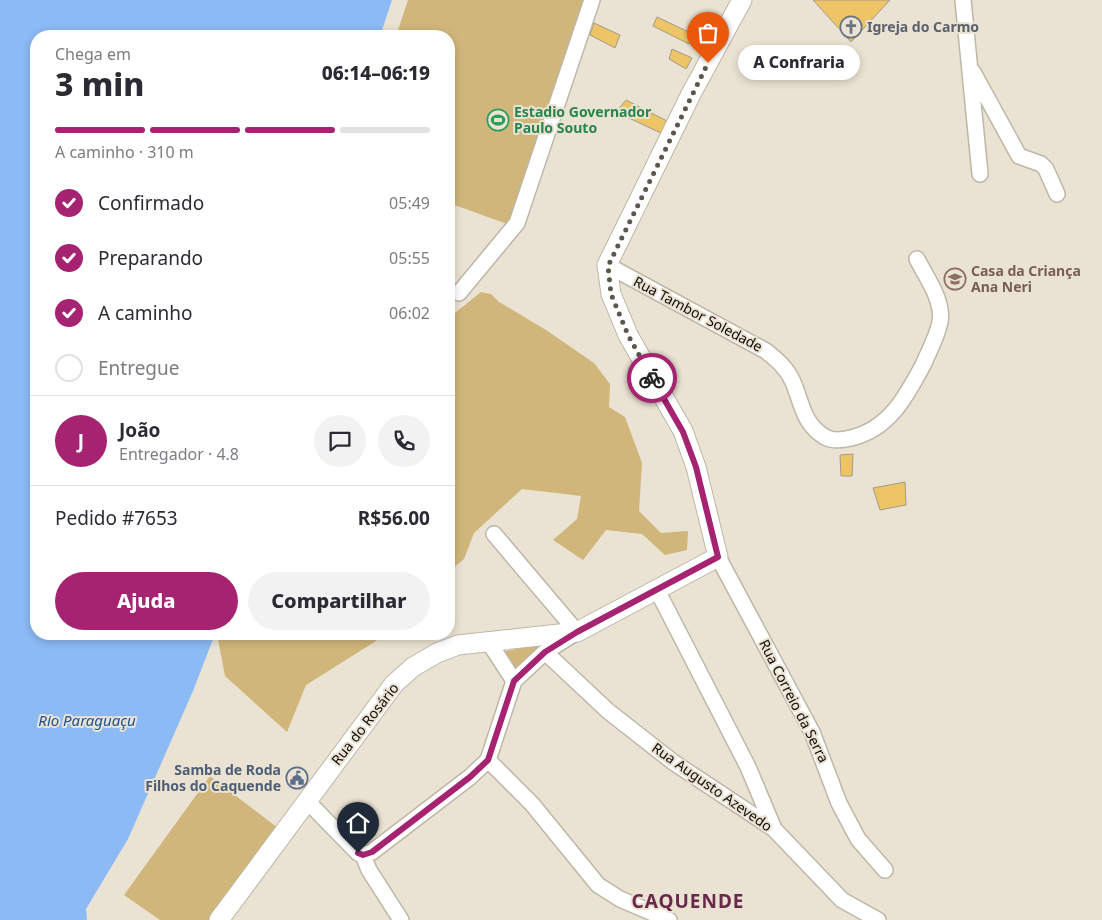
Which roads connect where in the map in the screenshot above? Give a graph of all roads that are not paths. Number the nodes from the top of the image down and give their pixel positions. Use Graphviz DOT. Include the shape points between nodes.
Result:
graph roads {
  1 [pos="592,0"];
  2 [pos="742,0"];
  3 [pos="963,0"];
  4 [pos="969,64"];
  5 [pos="980,174"];
  6 [pos="1057,194"];
  7 [pos="917,259"];
  8 [pos="608,266"];
  9 [pos="459,293"];
  10 [pos="494,534"];
  11 [pos="718,557"];
  12 [pos="658,590"];
  13 [pos="577,632"];
  14 [pos="488,641"];
  15 [pos="545,652"];
  16 [pos="514,681"];
  17 [pos="488,760"];
  18 [pos="307,800"];
  19 [pos="774,829"];
  20 [pos="361,854"];
  21 [pos="885,870"];
  22 [pos="219,920"];
  23 [pos="401,920"];
  24 [pos="670,920"];
  25 [pos="878,920"];
  1 -- 9 [label="street" via="517,223"];
  2 -- 8 [label="street"];
  3 -- 4 [label="street"];
  4 -- 5 [label="street"];
  4 -- 6 [label="street" via="1019,156 1042,164"];
  7 -- 8 [label="street, Rua Tambor Soledade" via="937,298 940,321 932,346 895,411 860,436 842,440 826,438 811,426 785,367 766,351"];
  8 -- 11 [label="street" via="611,294 628,335 683,432 696,467"];
  10 -- 13 [label="street"];
  11 -- 12 [label="street"];
  11 -- 21 [label="street, Rua Correio da Serra" via="812,732 854,832"];
  12 -- 13 [label="street"];
  12 -- 19 [label="street" via="748,767"];
  13 -- 14 [label="street, Rua do Rosário"];
  13 -- 15 [label="street"];
  14 -- 16 [label="street"];
  14 -- 18 [label="street, Rua do Rosário" via="458,644 437,652 400,678"];
  15 -- 16 [label="street"];
  15 -- 19 [label="street, Rua Augusto Azevedo" via="608,711 673,762"];
  16 -- 17 [label="street"];
  17 -- 20 [label="street" via="379,846"];
  17 -- 24 [label="street" via="532,804 598,885 620,899"];
  18 -- 20 [label="street"];
  18 -- 22 [label="street, Rua do Rosário"];
  19 -- 25 [label="street, Rua Augusto Azevedo" via="842,900"];
  20 -- 23 [label="street"];
}
